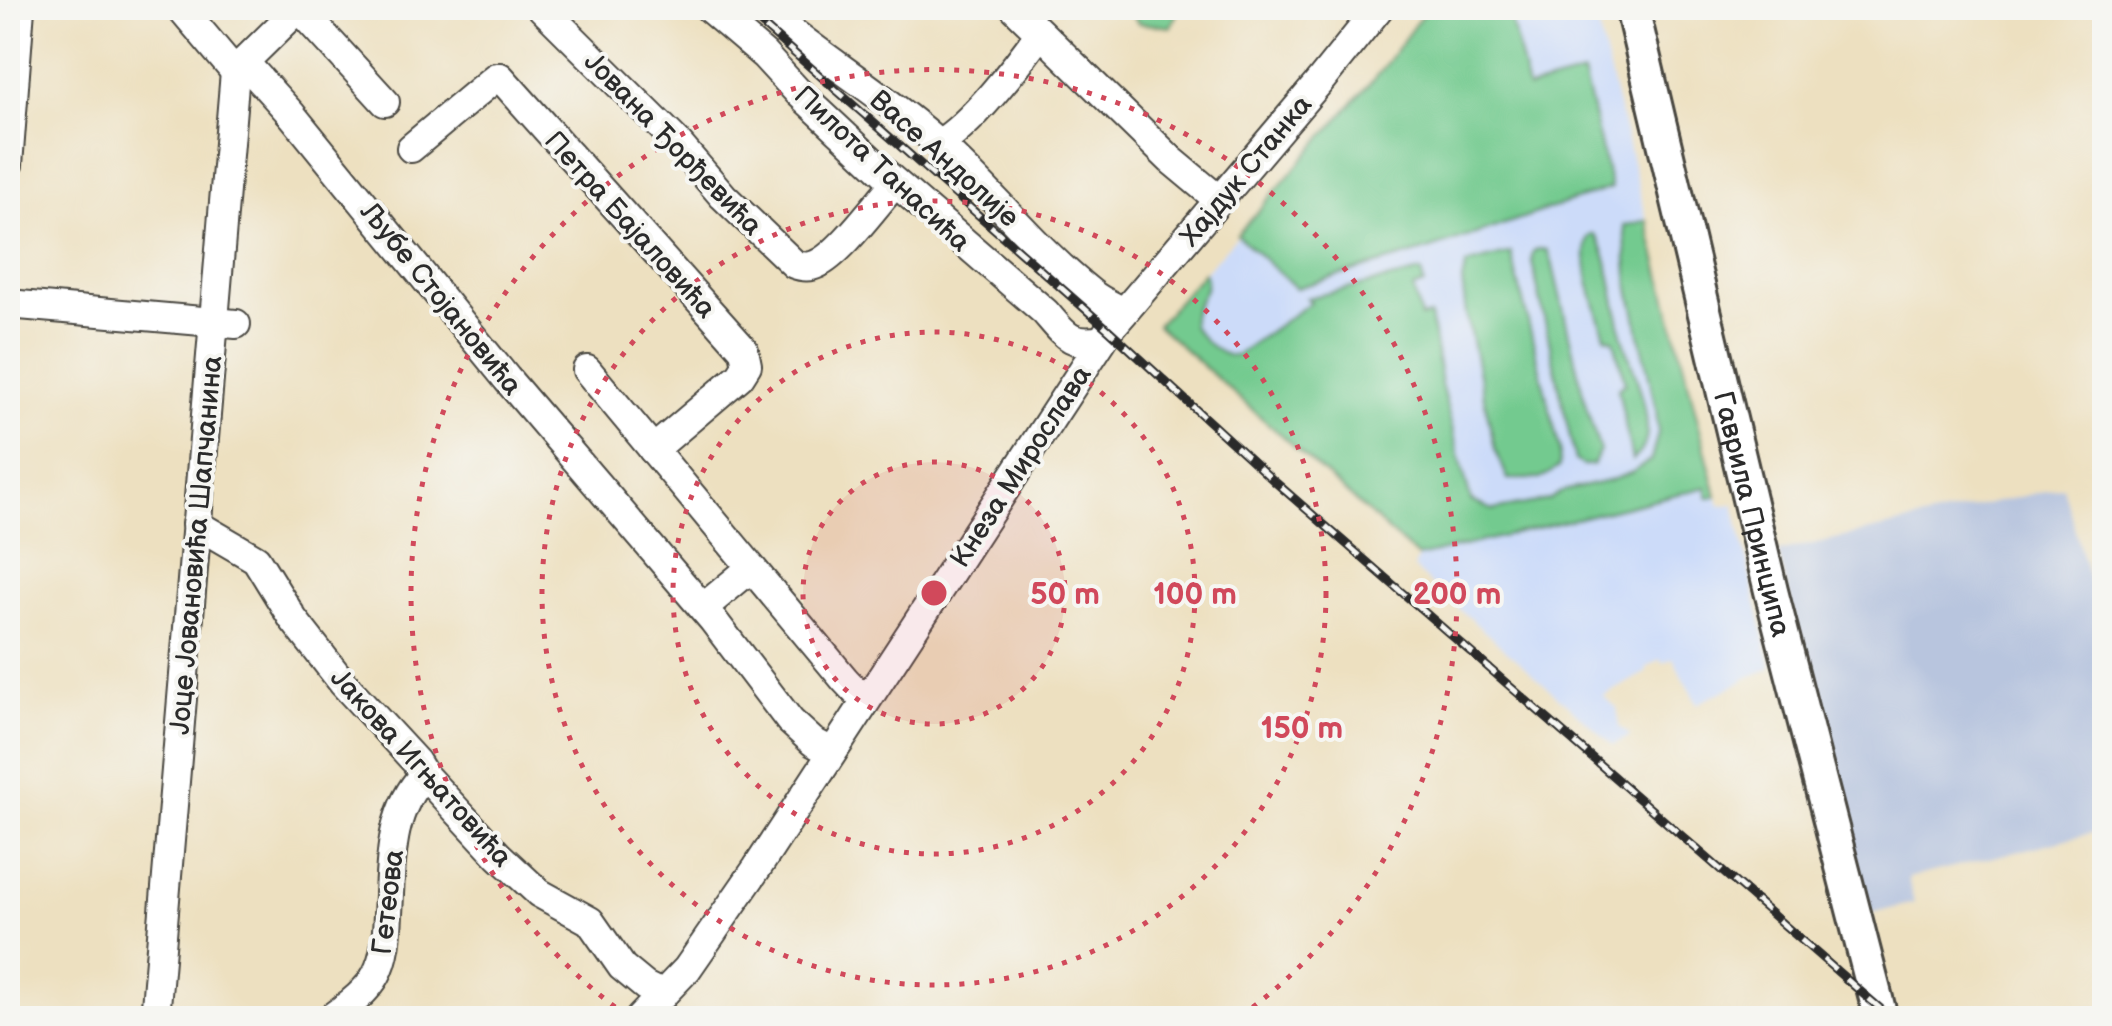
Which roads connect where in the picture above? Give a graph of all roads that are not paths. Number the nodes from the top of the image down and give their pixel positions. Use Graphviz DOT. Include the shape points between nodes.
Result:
graph roads {
  1 [pos="20,8"];
  2 [pos="181,8"];
  3 [pos="299,8"];
  4 [pos="542,8"];
  5 [pos="709,8"];
  6 [pos="762,8"];
  7 [pos="1015,8"];
  8 [pos="1379,8"];
  9 [pos="1632,8"];
  10 [pos="1040,32"];
  11 [pos="239,67"];
  12 [pos="385,102"];
  13 [pos="938,144"];
  14 [pos="412,148"];
  15 [pos="8,164"];
  16 [pos="895,183"];
  17 [pos="1219,200"];
  18 [pos="8,304"];
  19 [pos="225,323"];
  20 [pos="1112,327"];
  21 [pos="1059,328"];
  22 [pos="586,370"];
  23 [pos="1062,402"];
  24 [pos="654,450"];
  25 [pos="196,524"];
  26 [pos="752,568"];
  27 [pos="702,608"];
  28 [pos="865,701"];
  29 [pos="832,752"];
  30 [pos="424,775"];
  31 [pos="663,995"];
  32 [pos="155,1018"];
  33 [pos="331,1018"];
  34 [pos="640,1018"];
  35 [pos="1881,1018"];
  1 -- 15 [label="street"];
  2 -- 11 [label="street, Љубе Стојановића"];
  3 -- 11 [label="street"];
  3 -- 12 [label="street"];
  4 -- 16 [label="street, Јована Ђорђевића" via="723,196 802,267 822,262"];
  5 -- 16 [label="street, Пилота Танасића"];
  6 -- 13 [label="street, Васе Андолије"];
  7 -- 10 [label="street"];
  8 -- 17 [label="street, Хајдук Станка"];
  9 -- 35 [label="main road, Гаврила Принципа" via="1770,591"];
  10 -- 13 [label="street" via="968,120"];
  10 -- 17 [label="street"];
  11 -- 19 [label="street, Јоце Јовановића Шапчанина"];
  11 -- 27 [label="street, Љубе Стојановића" via="292,115"];
  13 -- 20 [label="street, Васе Андолије" via="1092,294"];
  14 -- 24 [label="street, Петра Бајаловића" via="500,77 744,350 748,365 740,376"];
  16 -- 21 [label="street, Пилота Танасића"];
  17 -- 20 [label="street, Хајдук Станка"];
  18 -- 19 [label="street"];
  19 -- 25 [label="street, Јоце Јовановића Шапчанина"];
  20 -- 21 [label="street, Пилота Танасића" via="1088,343"];
  20 -- 23 [label="street, Кнеза Мирослава"];
  21 -- 23 [label="street"];
  22 -- 24 [label="street"];
  23 -- 28 [label="street, Кнеза Мирослава"];
  24 -- 26 [label="street"];
  25 -- 30 [label="street, Јакова Игњатовића" via="256,559 293,619"];
  25 -- 32 [label="street, Јоце Јовановића Шапчанина"];
  26 -- 27 [label="street"];
  26 -- 28 [label="street"];
  27 -- 29 [label="street, Љубе Стојановића" via="790,720"];
  28 -- 29 [label="street, Кнеза Мирослава"];
  29 -- 31 [label="street, Кнеза Мирослава"];
  30 -- 31 [label="street, Јакова Игњатовића" via="539,893 590,921 622,967"];
  30 -- 33 [label="street, Гетеова" via="400,813 383,957 368,987"];
  31 -- 34 [label="street, Кнеза Мирослава"];
}
